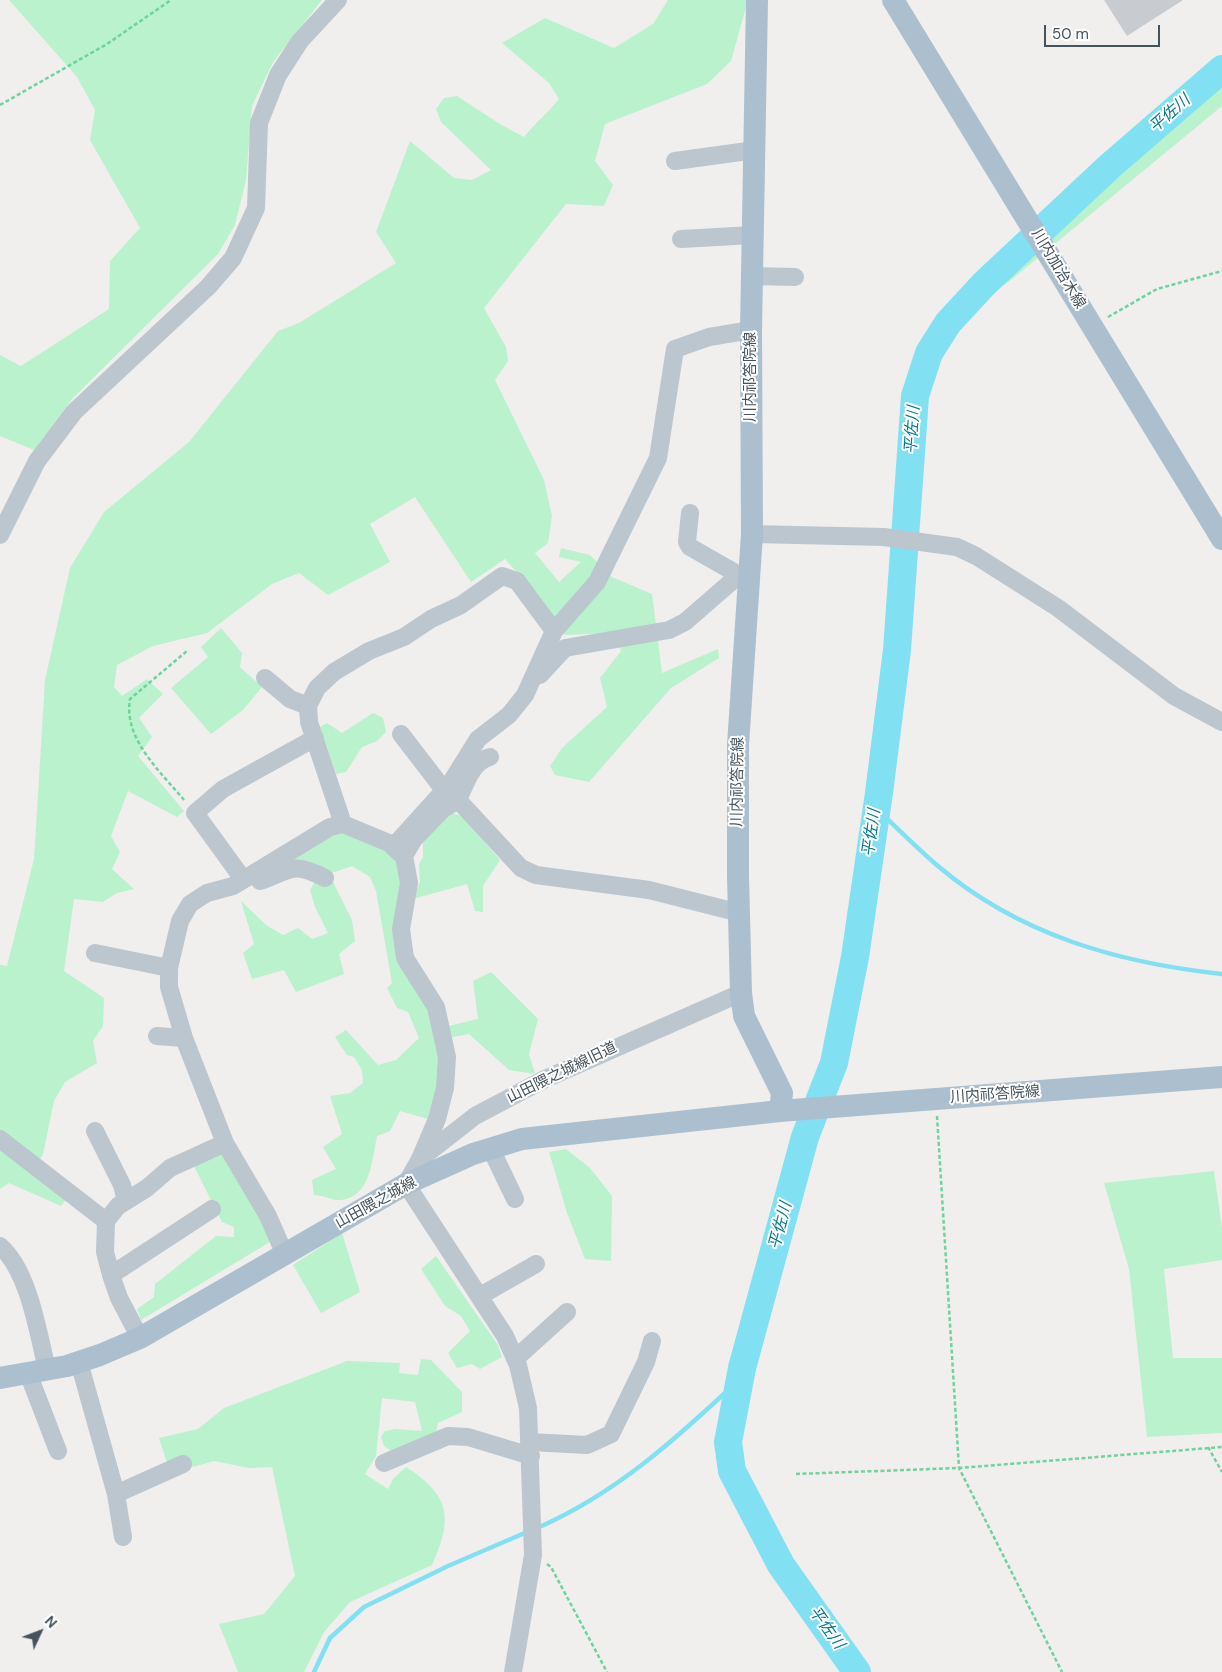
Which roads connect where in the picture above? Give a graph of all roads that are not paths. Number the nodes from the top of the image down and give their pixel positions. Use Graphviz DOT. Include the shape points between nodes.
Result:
graph roads {
  1 [pos="338,0"];
  2 [pos="757,0"];
  3 [pos="893,0"];
  4 [pos="754,150"];
  5 [pos="675,161"];
  6 [pos="753,235"];
  7 [pos="681,240"];
  8 [pos="752,276"];
  9 [pos="795,277"];
  10 [pos="751,330"];
  11 [pos="690,513"];
  12 [pos="752,534"];
  13 [pos="0,535"];
  14 [pos="1222,539"];
  15 [pos="744,574"];
  16 [pos="554,631"];
  17 [pos="265,678"];
  18 [pos="525,695"];
  19 [pos="308,706"];
  20 [pos="1222,722"];
  21 [pos="401,734"];
  22 [pos="315,738"];
  23 [pos="490,757"];
  24 [pos="451,795"];
  25 [pos="343,824"];
  26 [pos="310,825"];
  27 [pos="399,852"];
  28 [pos="279,858"];
  29 [pos="248,877"];
  30 [pos="325,878"];
  31 [pos="740,913"];
  32 [pos="95,953"];
  33 [pos="169,968"];
  34 [pos="740,993"];
  35 [pos="157,1036"];
  36 [pos="184,1038"];
  37 [pos="1222,1077"];
  38 [pos="789,1110"];
  39 [pos="95,1131"];
  40 [pos="0,1139"];
  41 [pos="225,1143"];
  42 [pos="491,1149"];
  43 [pos="420,1159"];
  44 [pos="406,1184"];
  45 [pos="515,1199"];
  46 [pos="126,1201"];
  47 [pos="212,1210"];
  48 [pos="106,1221"];
  49 [pos="0,1246"];
  50 [pos="284,1255"];
  51 [pos="536,1264"];
  52 [pos="111,1275"];
  53 [pos="480,1296"];
  54 [pos="567,1312"];
  55 [pos="140,1338"];
  56 [pos="652,1341"];
  57 [pos="515,1359"];
  58 [pos="79,1362"];
  59 [pos="38,1371"];
  60 [pos="0,1378"];
  61 [pos="530,1449"];
  62 [pos="58,1451"];
  63 [pos="384,1463"];
  64 [pos="183,1464"];
  65 [pos="116,1494"];
  66 [pos="123,1538"];
  67 [pos="513,1672"];
  1 -- 13 [label="street" via="300,41 275,83 260,123 256,208 233,258 208,287 74,412 37,461"];
  2 -- 4 [label="main road, 川内祁答院線"];
  3 -- 14 [label="main road, 川内加治木線"];
  4 -- 5 [label="street"];
  4 -- 6 [label="main road, 川内祁答院線"];
  6 -- 7 [label="street"];
  6 -- 8 [label="main road, 川内祁答院線"];
  8 -- 9 [label="street"];
  8 -- 10 [label="main road, 川内祁答院線"];
  10 -- 12 [label="main road, 川内祁答院線"];
  10 -- 16 [label="street" via="708,337 675,349 658,458 597,582"];
  11 -- 15 [label="street" via="687,542 690,547"];
  12 -- 15 [label="main road, 川内祁答院線"];
  12 -- 20 [label="street" via="884,537 957,547 1058,608 1174,696"];
  15 -- 18 [label="street" via="685,622 669,630 565,648"];
  15 -- 31 [label="main road, 川内祁答院線" via="738,745"];
  16 -- 18 [label="street"];
  16 -- 19 [label="street" via="517,581 502,576 461,606 431,619 404,638 369,650 334,672 316,688"];
  17 -- 19 [label="street" via="290,699"];
  18 -- 24 [label="street" via="509,715 478,739"];
  19 -- 22 [label="street"];
  21 -- 24 [label="street"];
  22 -- 25 [label="street"];
  22 -- 29 [label="street" via="223,789 195,813"];
  23 -- 24 [label="street" via="482,759"];
  24 -- 27 [label="street" via="443,809"];
  24 -- 31 [label="street" via="521,868 536,874 649,890"];
  25 -- 27 [label="street"];
  25 -- 28 [label="street" via="330,827"];
  26 -- 28 [label="street" via="280,845"];
  27 -- 43 [label="street" via="409,883 401,929 405,958 436,1007 446,1058 445,1088 437,1119"];
  28 -- 29 [label="street"];
  29 -- 30 [label="street" via="260,882 280,871 296,868 311,870"];
  29 -- 33 [label="street" via="233,886 207,893 190,904 180,921"];
  31 -- 34 [label="main road, 川内祁答院線"];
  32 -- 33 [label="street"];
  33 -- 36 [label="street" via="169,987"];
  34 -- 38 [label="main road, 川内祁答院線" via="744,1016"];
  34 -- 43 [label="street, 山田隈之城線旧道" via="545,1079 476,1116"];
  35 -- 36 [label="street"];
  36 -- 41 [label="street"];
  37 -- 38 [label="main road, 川内祁答院線"];
  38 -- 42 [label="main road, 山田隈之城線" via="522,1140"];
  39 -- 46 [label="street" via="122,1184"];
  40 -- 48 [label="street"];
  41 -- 46 [label="street" via="170,1168"];
  41 -- 50 [label="street" via="268,1216"];
  42 -- 44 [label="main road, 山田隈之城線"];
  42 -- 45 [label="street"];
  43 -- 44 [label="street, 山田隈之城線旧道"];
  44 -- 50 [label="main road, 山田隈之城線"];
  44 -- 53 [label="street"];
  46 -- 48 [label="street"];
  47 -- 52 [label="street"];
  48 -- 52 [label="street" via="105,1252"];
  49 -- 59 [label="street" via="11,1256 28,1296"];
  50 -- 55 [label="main road, 山田隈之城線"];
  51 -- 53 [label="street"];
  52 -- 55 [label="street" via="118,1298"];
  53 -- 57 [label="street"];
  54 -- 57 [label="street"];
  55 -- 58 [label="main road, 山田隈之城線"];
  56 -- 61 [label="street" via="646,1362 611,1434 587,1445"];
  57 -- 61 [label="street" via="528,1408"];
  58 -- 59 [label="main road, 山田隈之城線"];
  58 -- 65 [label="street"];
  59 -- 60 [label="main road, 山田隈之城線"];
  59 -- 62 [label="street"];
  61 -- 63 [label="street" via="448,1436"];
  61 -- 67 [label="street" via="533,1547"];
  64 -- 65 [label="street"];
  65 -- 66 [label="street"];
}
